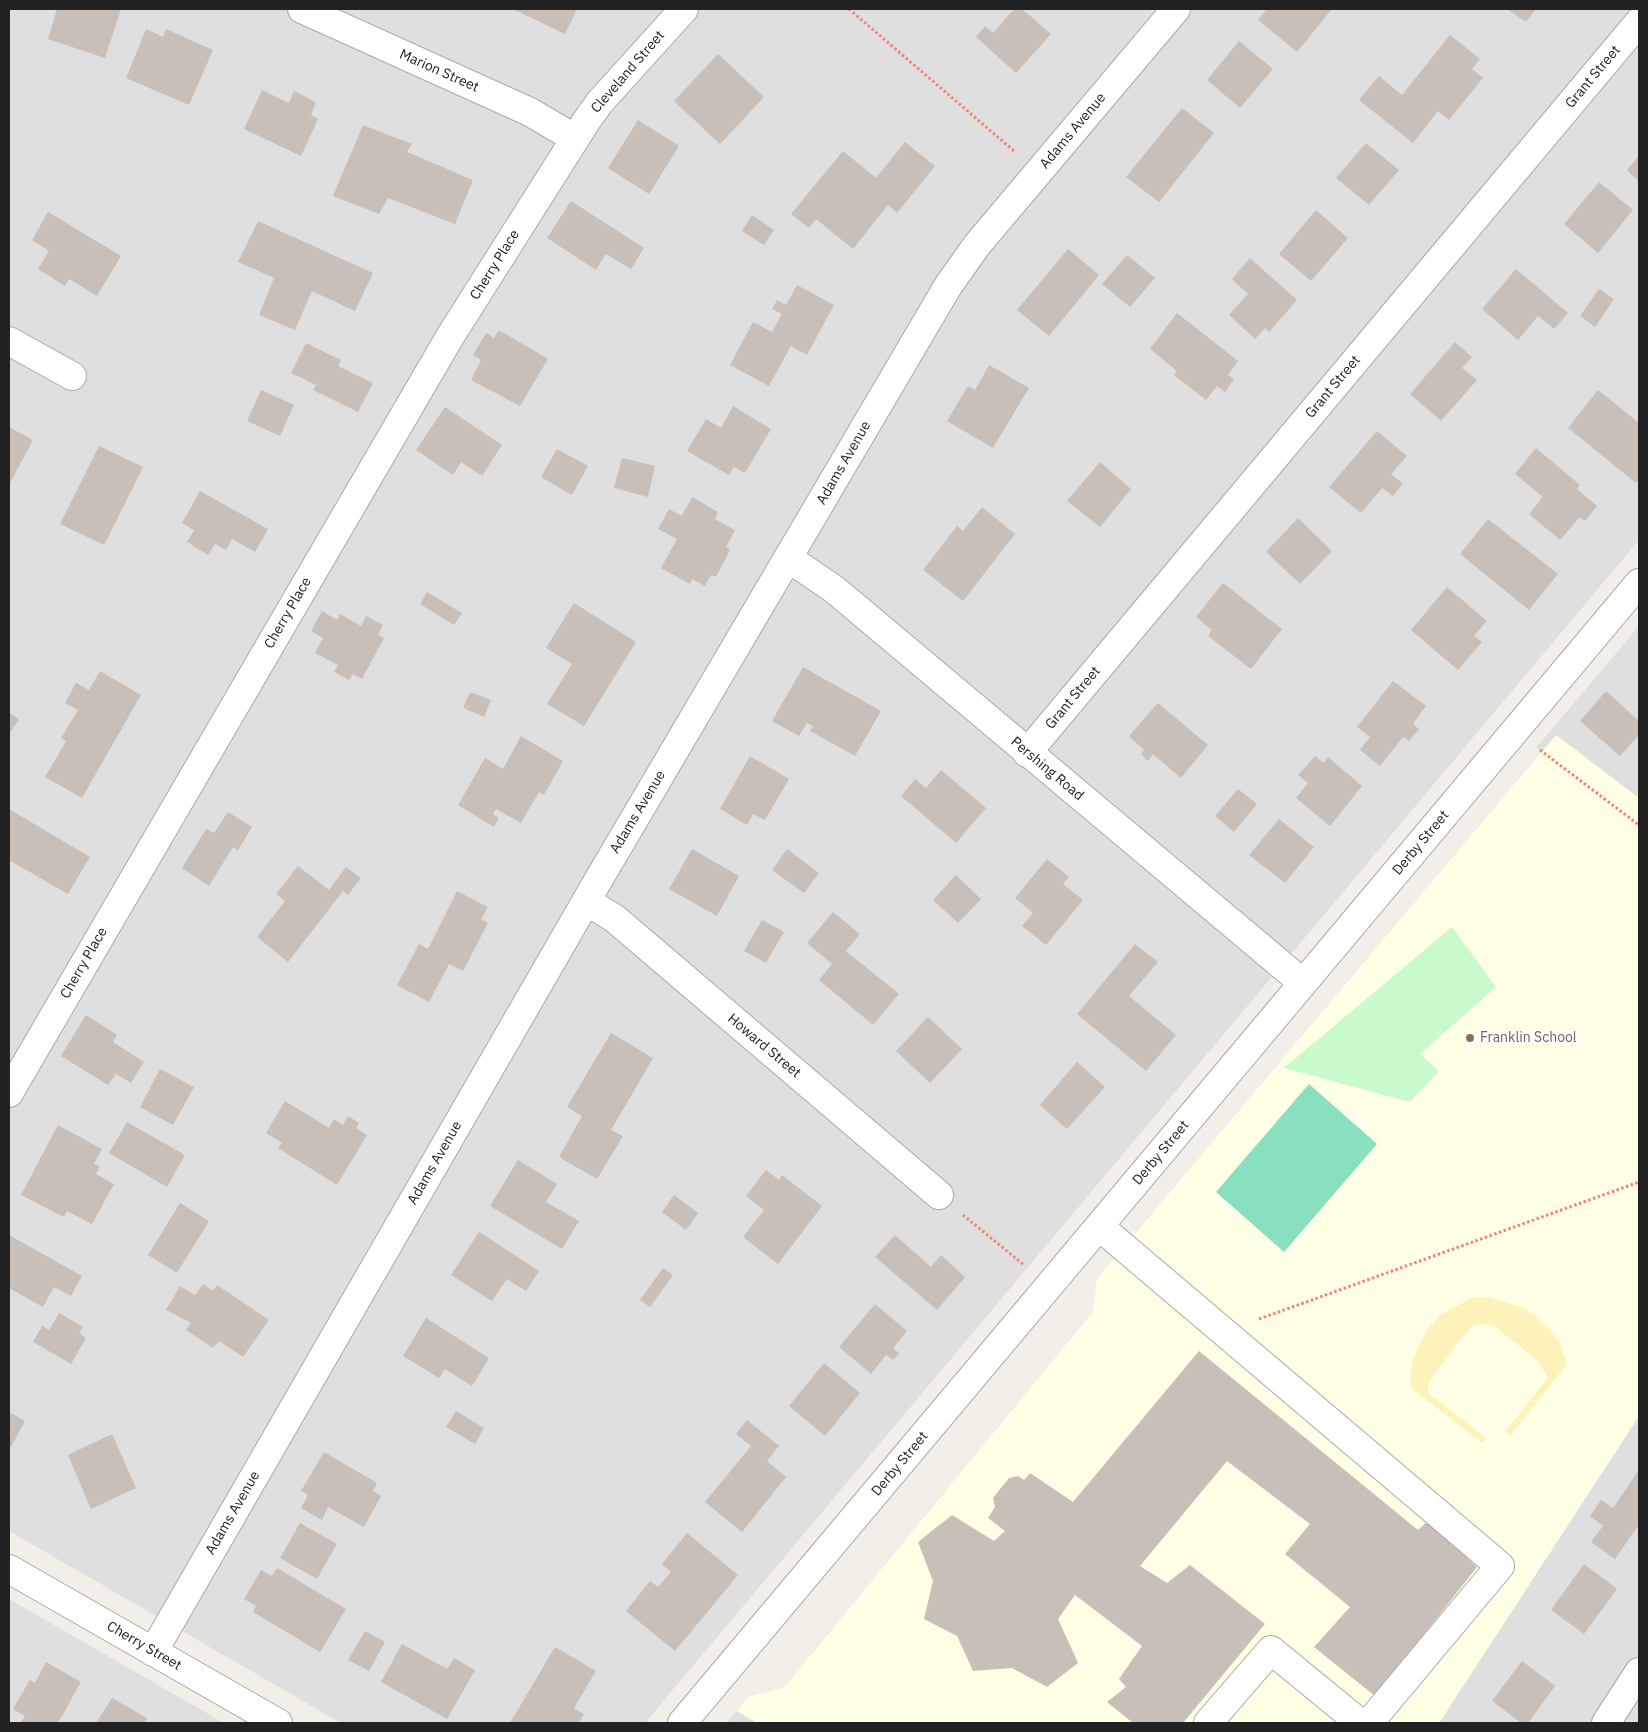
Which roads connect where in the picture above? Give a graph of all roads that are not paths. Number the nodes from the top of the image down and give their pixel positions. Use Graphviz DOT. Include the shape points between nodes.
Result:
graph roads {
  1 [pos="302,9"];
  2 [pos="684,9"];
  3 [pos="1176,9"];
  4 [pos="1639,22"];
  5 [pos="574,138"];
  6 [pos="9,341"];
  7 [pos="72,376"];
  8 [pos="788,559"];
  9 [pos="1639,584"];
  10 [pos="1027,752"];
  11 [pos="586,901"];
  12 [pos="1303,983"];
  13 [pos="9,1093"];
  14 [pos="940,1195"];
  15 [pos="1100,1227"];
  16 [pos="9,1569"];
  17 [pos="153,1652"];
  18 [pos="1639,1672"];
  19 [pos="278,1723"];
  20 [pos="682,1723"];
  21 [pos="1208,1723"];
  22 [pos="1360,1723"];
  23 [pos="1369,1723"];
  24 [pos="1606,1723"];
  1 -- 5 [label="street, Marion Street" via="530,112"];
  2 -- 5 [label="street, Cleveland Street" via="600,102"];
  3 -- 8 [label="street, Adams Avenue" via="961,266"];
  4 -- 10 [label="street, Grant Street"];
  5 -- 13 [label="street, Cherry Place" via="422,383"];
  6 -- 7 [label="street"];
  8 -- 10 [label="street, Pershing Road" via="835,590"];
  8 -- 11 [label="street, Adams Avenue"];
  9 -- 12 [label="street, Derby Street"];
  10 -- 12 [label="street, Pershing Road"];
  11 -- 14 [label="street, Howard Street" via="614,918"];
  11 -- 17 [label="street, Adams Avenue"];
  12 -- 15 [label="street, Derby Street"];
  15 -- 20 [label="street, Derby Street"];
  15 -- 23 [label="street" via="1500,1566"];
  16 -- 17 [label="street, Cherry Street"];
  17 -- 19 [label="street, Cherry Street"];
  18 -- 24 [label="street"];
  21 -- 22 [label="street" via="1271,1650"];
}
